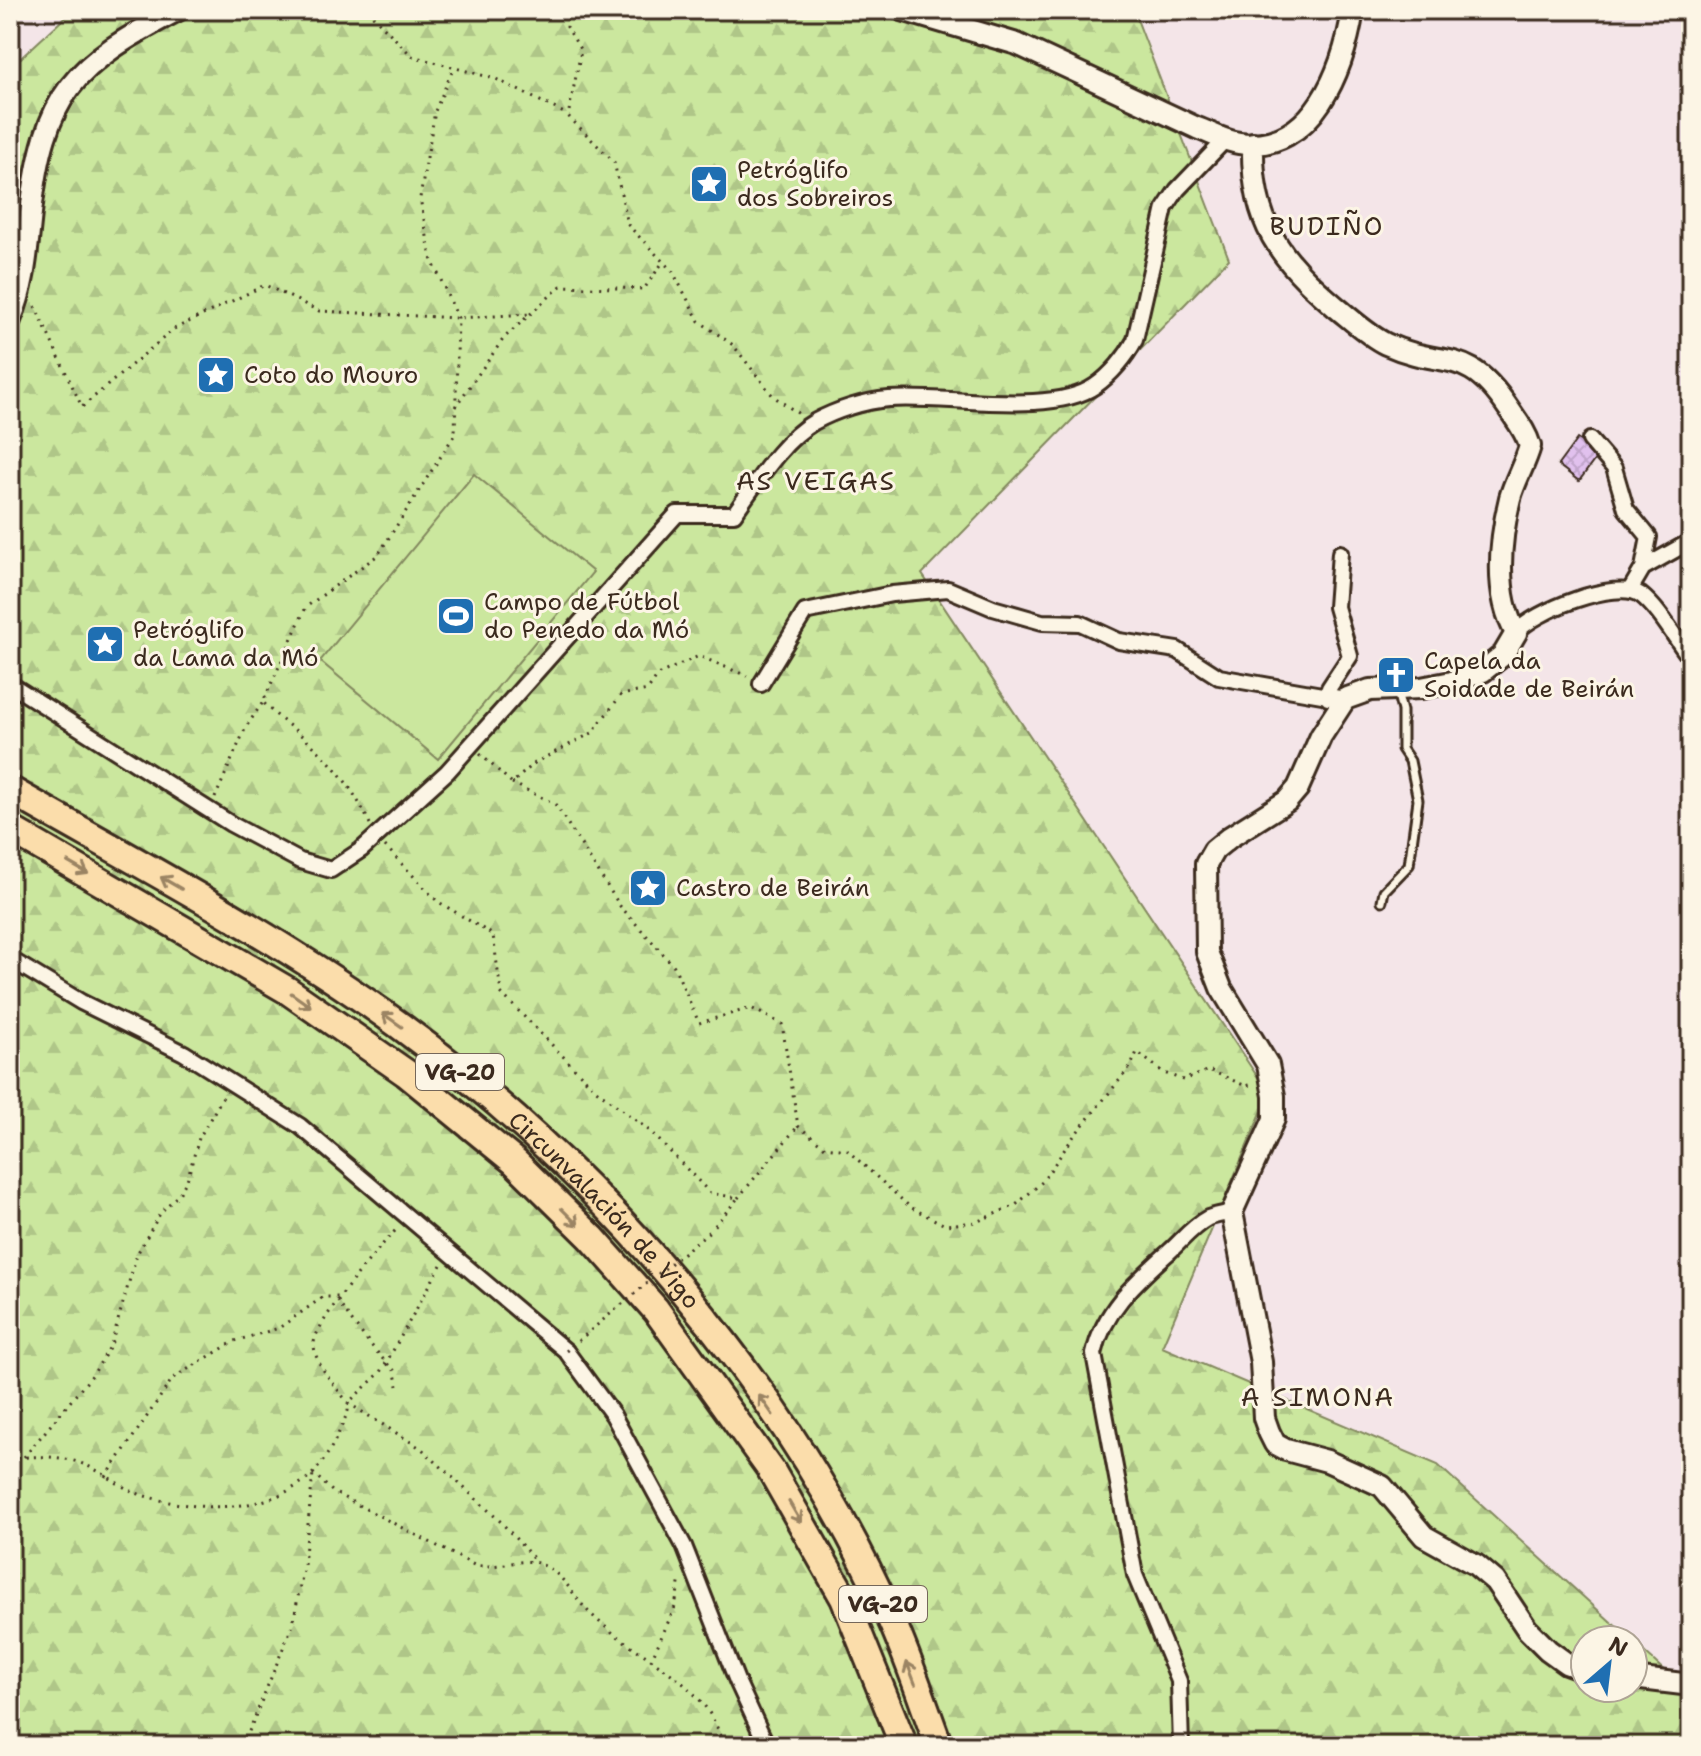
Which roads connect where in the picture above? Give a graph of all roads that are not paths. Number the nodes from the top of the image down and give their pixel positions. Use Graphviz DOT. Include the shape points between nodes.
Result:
graph roads {
  1 [pos="178,10"];
  2 [pos="902,10"];
  3 [pos="1353,10"];
  4 [pos="1226,139"];
  5 [pos="1253,143"];
  6 [pos="10,320"];
  7 [pos="1590,440"];
  8 [pos="1691,541"];
  9 [pos="1340,553"];
  10 [pos="1643,568"];
  11 [pos="1630,590"];
  12 [pos="1516,633"];
  13 [pos="1691,659"];
  14 [pos="10,684"];
  15 [pos="761,684"];
  16 [pos="1396,689"];
  17 [pos="1336,699"];
  18 [pos="10,790"];
  19 [pos="10,829"];
  20 [pos="1382,901"];
  21 [pos="10,959"];
  22 [pos="1232,1212"];
  23 [pos="1569,1664"];
  24 [pos="1649,1680"];
  25 [pos="1691,1685"];
  26 [pos="767,1746"];
  27 [pos="904,1746"];
  28 [pos="939,1746"];
  29 [pos="1181,1746"];
  1 -- 6 [label="street" via="90,65 54,110 38,152 22,281"];
  2 -- 4 [label="street" via="1017,44"];
  3 -- 5 [label="street" via="1344,58 1320,104 1290,132"];
  4 -- 5 [label="street"];
  4 -- 14 [label="street" via="1165,208 1135,340 1094,387 1032,400 890,399 847,407 812,423 734,514 677,514 472,746 376,837 331,870 300,861 209,811"];
  5 -- 12 [label="street" via="1252,173 1267,230 1293,268 1382,342 1481,373 1528,437 1527,458 1511,495 1502,562 1504,604"];
  7 -- 10 [label="street" via="1614,468 1626,509 1649,537"];
  8 -- 10 [label="street"];
  9 -- 17 [label="street" via="1336,607 1350,656 1329,688"];
  10 -- 11 [label="street"];
  11 -- 12 [label="street" via="1583,598 1528,620"];
  11 -- 13 [label="street" via="1642,596"];
  12 -- 16 [label="street" via="1503,655 1483,671 1452,682"];
  15 -- 17 [label="street" via="805,612 948,589 1042,622 1080,623 1119,641 1177,650 1219,677"];
  16 -- 17 [label="street"];
  16 -- 20 [label="lane" via="1402,749 1410,761 1418,800 1409,865 1384,891"];
  17 -- 22 [label="street" via="1298,788 1214,850 1206,864 1207,952 1271,1078 1274,1119"];
  28 -- 18 [label="highway, Circunvalación de Vigo / VG-20, one-way" via="891,1619 840,1519 759,1395 663,1270 559,1158 397,1023 279,946"];
  19 -- 27 [label="highway, Circunvalación de Vigo / VG-20, one-way" via="287,990 406,1073 515,1162 592,1238 656,1310 771,1470 844,1598"];
  21 -- 26 [label="street" via="232,1082 300,1126 566,1351 613,1415 691,1561"];
  22 -- 23 [label="street" via="1261,1362 1264,1418 1275,1444 1382,1486 1424,1536 1495,1581 1527,1629"];
  22 -- 29 [label="street" via="1209,1217 1191,1229 1137,1279 1099,1333 1094,1354 1135,1575 1179,1681"];
  24 -- 25 [label="street"];
}
